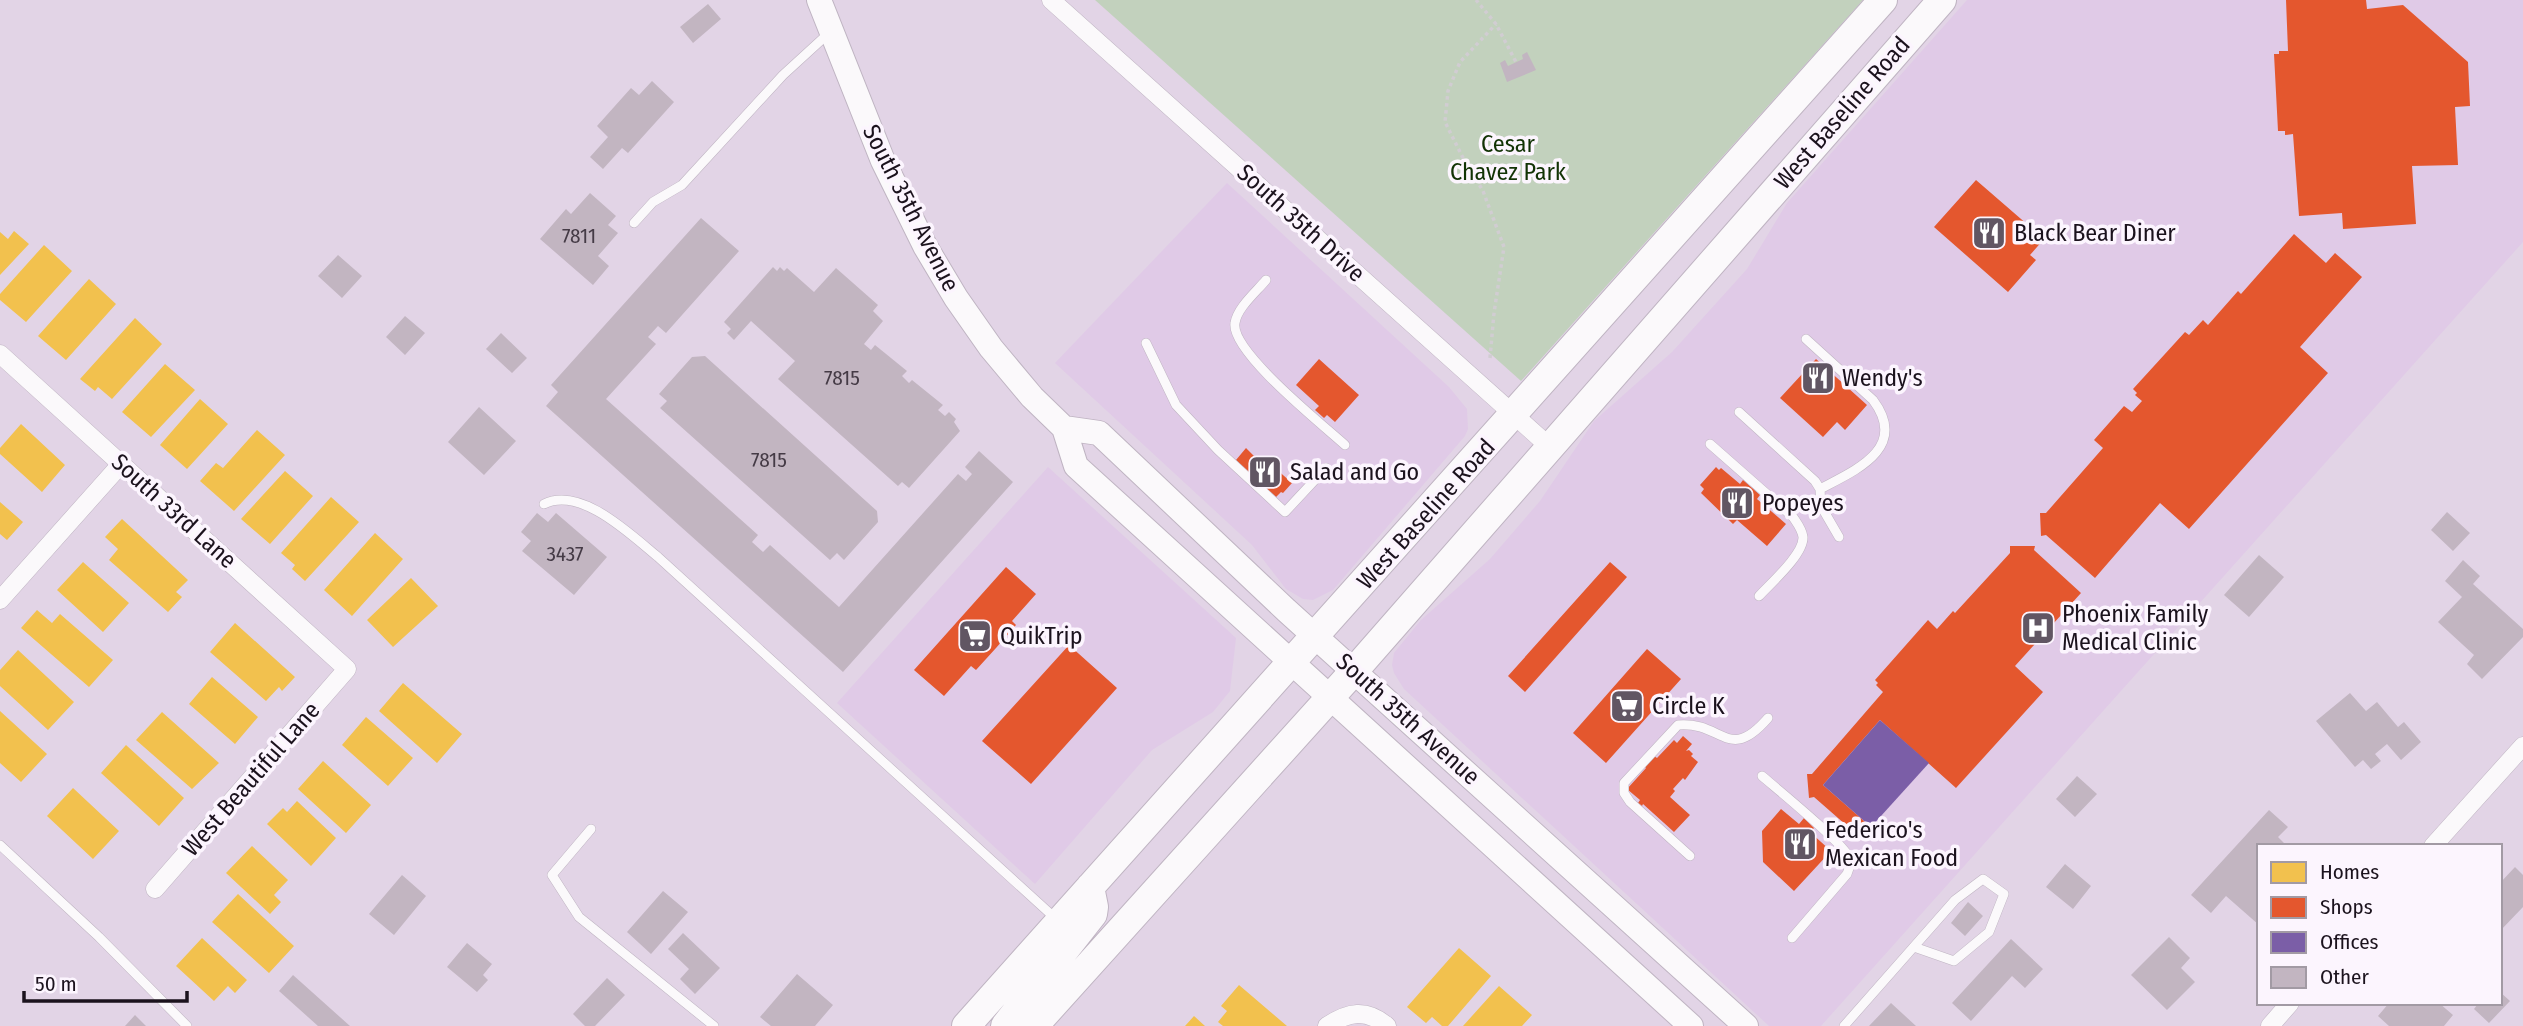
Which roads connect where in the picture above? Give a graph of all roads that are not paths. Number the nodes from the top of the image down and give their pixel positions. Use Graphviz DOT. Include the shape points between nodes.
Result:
graph roads {
  1 [pos="819,0"];
  2 [pos="1051,0"];
  3 [pos="1883,0"];
  4 [pos="1942,0"];
  5 [pos="831,30"];
  6 [pos="1713,192"];
  7 [pos="1747,221"];
  8 [pos="634,223"];
  9 [pos="1266,280"];
  10 [pos="1806,339"];
  11 [pos="1146,344"];
  12 [pos="0,354"];
  13 [pos="1739,412"];
  14 [pos="1514,415"];
  15 [pos="1064,428"];
  16 [pos="1710,444"];
  17 [pos="1345,445"];
  18 [pos="1551,448"];
  19 [pos="122,463"];
  20 [pos="1326,468"];
  21 [pos="1820,489"];
  22 [pos="544,504"];
  23 [pos="1839,537"];
  24 [pos="1759,596"];
  25 [pos="0,600"];
  26 [pos="1315,636"];
  27 [pos="1291,663"];
  28 [pos="346,669"];
  29 [pos="1354,671"];
  30 [pos="1330,698"];
  31 [pos="1768,718"];
  32 [pos="2523,746"];
  33 [pos="1762,776"];
  34 [pos="591,829"];
  35 [pos="2434,844"];
  36 [pos="0,845"];
  37 [pos="1690,856"];
  38 [pos="1090,887"];
  39 [pos="155,889"];
  40 [pos="1059,922"];
  41 [pos="1792,938"];
  42 [pos="1914,947"];
  43 [pos="2288,1005"];
  44 [pos="187,1026"];
  45 [pos="714,1026"];
  46 [pos="966,1026"];
  47 [pos="1005,1026"];
  48 [pos="1034,1026"];
  49 [pos="1327,1026"];
  50 [pos="1387,1026"];
  51 [pos="1691,1026"];
  52 [pos="1746,1026"];
  53 [pos="1844,1026"];
  54 [pos="2270,1026"];
  1 -- 5 [label="main road, South 35th Avenue"];
  2 -- 14 [label="street, South 35th Drive"];
  3 -- 6 [label="main road, West Baseline Road"];
  4 -- 7 [label="main road, West Baseline Road"];
  5 -- 8 [label="lane" via="682,185 653,202"];
  5 -- 15 [label="main road, South 35th Avenue" via="883,161 925,246 991,348"];
  6 -- 7 [label="main road"];
  6 -- 14 [label="main road, West Baseline Road"];
  7 -- 18 [label="main road, West Baseline Road"];
  9 -- 17 [label="lane" via="1238,314 1236,335 1264,372"];
  10 -- 21 [label="lane" via="1873,400 1886,435 1882,448 1867,461"];
  11 -- 20 [label="lane" via="1176,405 1285,512"];
  12 -- 19 [label="street, South 33rd Lane"];
  13 -- 21 [label="lane"];
  14 -- 18 [label="street, South 35th Drive"];
  14 -- 26 [label="main road, West Baseline Road"];
  15 -- 26 [label="main road, South 35th Avenue" via="1099,433"];
  15 -- 27 [label="main road, South 35th Avenue" via="1076,466"];
  16 -- 24 [label="lane" via="1801,528 1799,551"];
  18 -- 29 [label="main road, West Baseline Road"];
  19 -- 25 [label="street"];
  19 -- 28 [label="street, South 33rd Lane"];
  21 -- 23 [label="lane" via="1821,506"];
  22 -- 40 [label="lane" via="556,498 587,506 618,524"];
  26 -- 27 [label="main road, West Baseline Road"];
  26 -- 29 [label="main road, South 35th Avenue"];
  27 -- 30 [label="main road, South 35th Avenue"];
  27 -- 38 [label="main road, West Baseline Road"];
  28 -- 39 [label="street, West Beautiful Lane"];
  29 -- 30 [label="main road, West Baseline Road"];
  29 -- 52 [label="main road, South 35th Avenue"];
  30 -- 48 [label="main road, West Baseline Road"];
  30 -- 51 [label="main road, South 35th Avenue"];
  31 -- 37 [label="lane" via="1742,740 1692,724 1678,725 1624,783 1630,802"];
  32 -- 35 [label="street"];
  33 -- 41 [label="lane" via="1835,841 1851,863 1847,874"];
  34 -- 45 [label="lane" via="552,875 579,917"];
  36 -- 44 [label="lane"];
  38 -- 40 [label="main road, West Baseline Road"];
  38 -- 47 [label="main road" via="1093,914"];
  40 -- 46 [label="main road, West Baseline Road"];
  42 -- 42 [label="lane" via="1955,900 1983,879 2004,894 1990,932 1954,961"];
  42 -- 53 [label="lane"];
  43 -- 54 [label="street"];
  49 -- 50 [label="street" via="1345,1014 1364,1014"];
}
